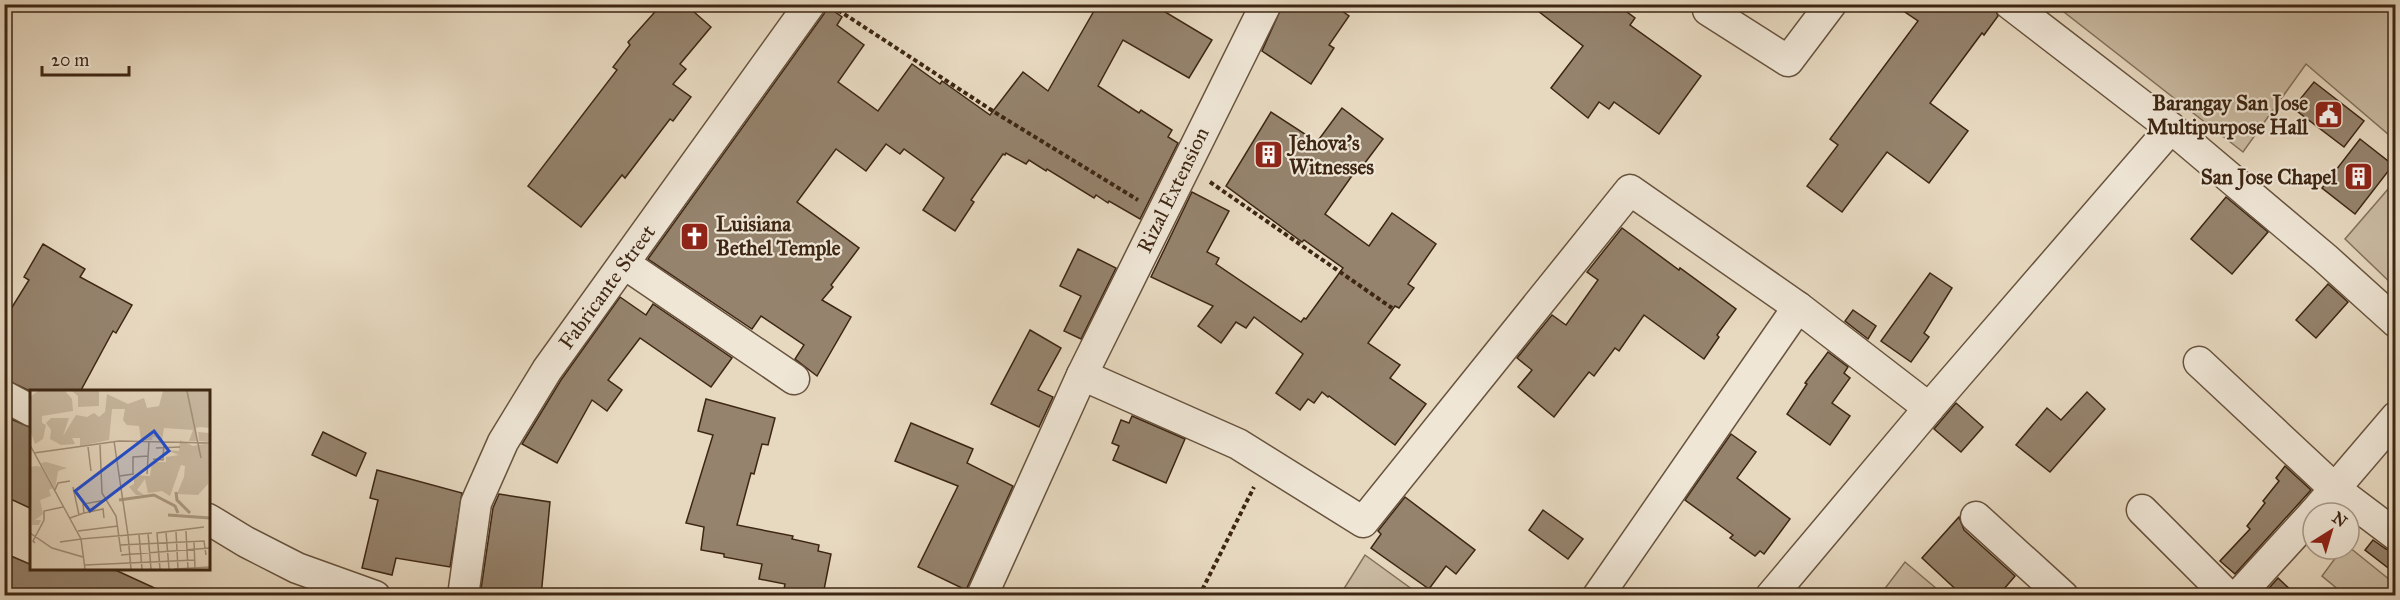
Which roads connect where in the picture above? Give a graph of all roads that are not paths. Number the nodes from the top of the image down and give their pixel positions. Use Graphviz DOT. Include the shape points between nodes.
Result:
graph roads {
  1 [pos="810,4"];
  2 [pos="1266,4"];
  3 [pos="1830,4"];
  4 [pos="2010,4"];
  5 [pos="1708,10"];
  6 [pos="2171,128"];
  7 [pos="625,264"];
  8 [pos="1798,307"];
  9 [pos="2396,322"];
  10 [pos="2199,362"];
  11 [pos="1082,375"];
  12 [pos="794,379"];
  13 [pos="4,396"];
  14 [pos="1929,408"];
  15 [pos="30,410"];
  16 [pos="2396,417"];
  17 [pos="2335,489"];
  18 [pos="2324,501"];
  19 [pos="2142,510"];
  20 [pos="1976,517"];
  21 [pos="210,520"];
  22 [pos="2301,526"];
  23 [pos="2396,535"];
  24 [pos="375,596"];
  25 [pos="463,596"];
  26 [pos="982,596"];
  27 [pos="1599,596"];
  28 [pos="1771,596"];
  29 [pos="2063,596"];
  30 [pos="2228,596"];
  31 [pos="2238,596"];
  1 -- 7 [label="street, Fabricante Street"];
  2 -- 11 [label="street, Rizal Extension"];
  3 -- 5 [label="street" via="1788,61"];
  4 -- 6 [label="street"];
  6 -- 9 [label="street"];
  6 -- 14 [label="street"];
  7 -- 12 [label="street"];
  7 -- 25 [label="street, Fabricante Street" via="547,370 503,442 476,503"];
  8 -- 11 [label="street" via="1630,190 1363,522 1238,444"];
  8 -- 14 [label="street"];
  8 -- 27 [label="street"];
  10 -- 17 [label="street"];
  11 -- 26 [label="street, Rizal Extension"];
  13 -- 15 [label="street"];
  14 -- 28 [label="street"];
  16 -- 17 [label="street"];
  17 -- 18 [label="street"];
  17 -- 23 [label="street"];
  19 -- 30 [label="street"];
  20 -- 29 [label="street"];
  21 -- 24 [label="street" via="297,568"];
  22 -- 31 [label="street"];
}
